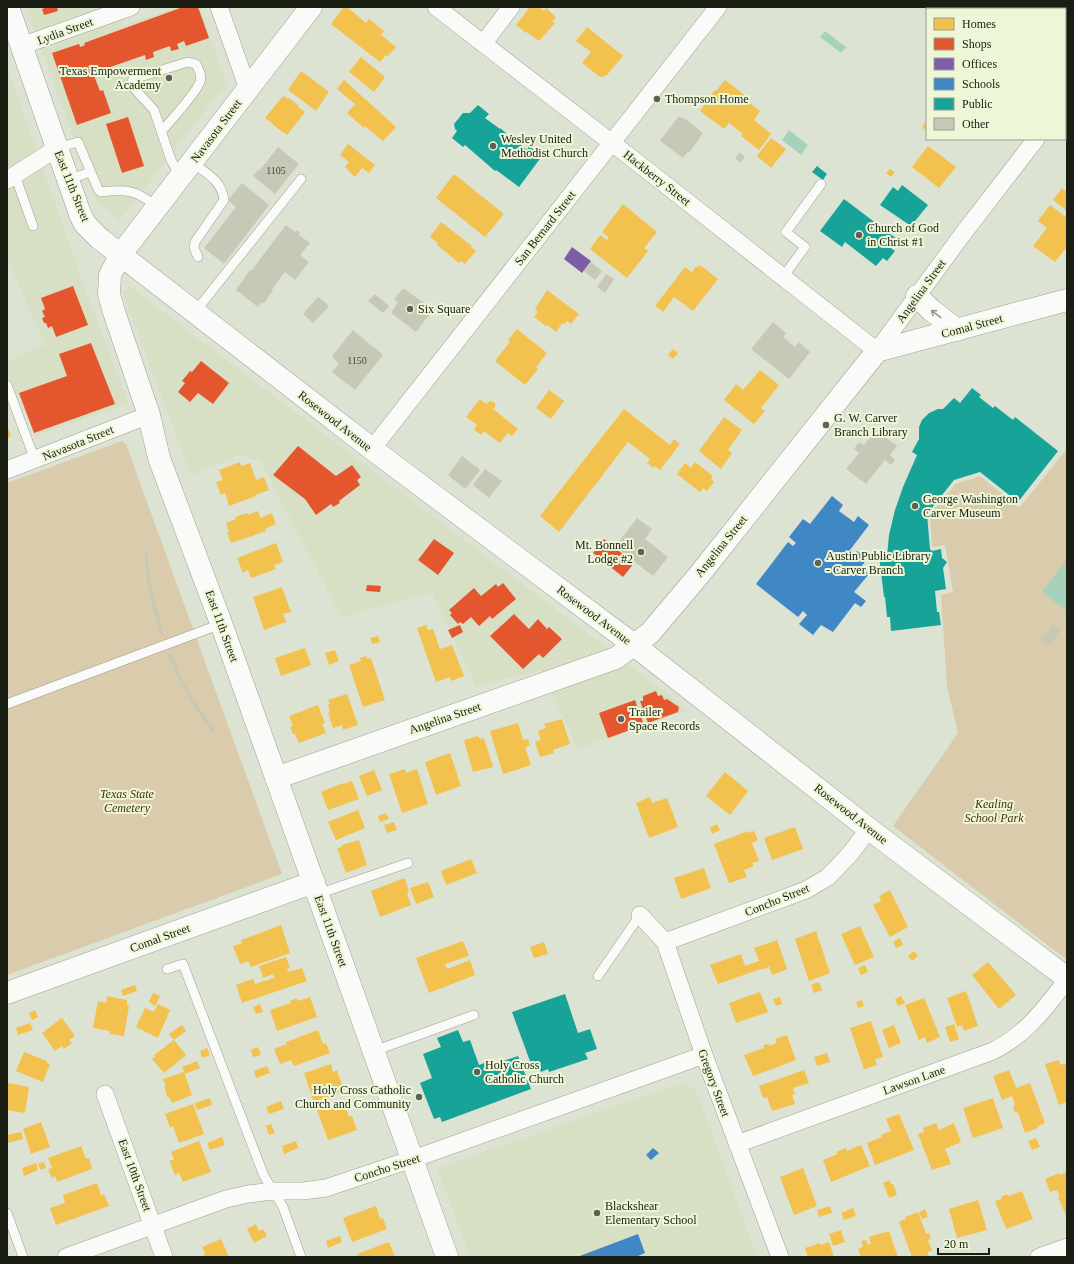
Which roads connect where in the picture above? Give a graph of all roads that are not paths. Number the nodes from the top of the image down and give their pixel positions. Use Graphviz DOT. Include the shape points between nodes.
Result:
graph roads {
  1 [pos="131,7"];
  2 [pos="220,7"];
  3 [pos="311,7"];
  4 [pos="436,7"];
  5 [pos="511,7"];
  6 [pos="718,7"];
  7 [pos="9,15"];
  8 [pos="483,44"];
  9 [pos="21,46"];
  10 [pos="248,89"];
  11 [pos="161,132"];
  12 [pos="1035,140"];
  13 [pos="612,143"];
  14 [pos="57,148"];
  15 [pos="186,169"];
  16 [pos="90,172"];
  17 [pos="11,177"];
  18 [pos="301,179"];
  19 [pos="68,180"];
  20 [pos="821,184"];
  21 [pos="157,207"];
  22 [pos="33,226"];
  23 [pos="121,254"];
  24 [pos="198,257"];
  25 [pos="784,277"];
  26 [pos="917,296"];
  27 [pos="1067,300"];
  28 [pos="195,312"];
  29 [pos="957,330"];
  30 [pos="877,351"];
  31 [pos="7,385"];
  32 [pos="149,415"];
  33 [pos="372,450"];
  34 [pos="35,460"];
  35 [pos="7,470"];
  36 [pos="221,623"];
  37 [pos="634,645"];
  38 [pos="7,704"];
  39 [pos="276,778"];
  40 [pos="869,829"];
  41 [pos="408,863"];
  42 [pos="316,888"];
  43 [pos="640,915"];
  44 [pos="665,942"];
  45 [pos="167,969"];
  46 [pos="598,976"];
  47 [pos="1067,979"];
  48 [pos="7,993"];
  49 [pos="474,1015"];
  50 [pos="374,1051"];
  51 [pos="704,1055"];
  52 [pos="105,1094"];
  53 [pos="737,1144"];
  54 [pos="412,1160"];
  55 [pos="274,1191"];
  56 [pos="7,1213"];
  57 [pos="153,1225"];
  58 [pos="1067,1247"];
  59 [pos="23,1257"];
  60 [pos="66,1257"];
  61 [pos="164,1257"];
  62 [pos="301,1257"];
  63 [pos="447,1257"];
  64 [pos="780,1257"];
  65 [pos="1039,1257"];
  1 -- 9 [label="street, Lydia Street"];
  2 -- 10 [label="street"];
  3 -- 10 [label="street, Navasota Street"];
  4 -- 8 [label="street, Hackberry Street"];
  5 -- 8 [label="street"];
  6 -- 13 [label="street, San Bernard Street"];
  7 -- 9 [label="street, East 11th Street"];
  8 -- 13 [label="street, Hackberry Street"];
  9 -- 14 [label="street, East 11th Street"];
  10 -- 15 [label="street, Navasota Street"];
  11 -- 11 [label="lane" via="154,110 131,85 133,79 188,62 196,64 200,72 200,81 195,92"];
  11 -- 15 [label="lane" via="171,160"];
  12 -- 26 [label="street, Angelina Street"];
  13 -- 25 [label="street, Hackberry Street"];
  13 -- 33 [label="street, San Bernard Street"];
  14 -- 16 [label="lane" via="78,142"];
  14 -- 17 [label="street"];
  14 -- 19 [label="street, East 11th Street"];
  15 -- 21 [label="street, Navasota Street"];
  15 -- 24 [label="lane" via="218,183 223,192 224,200 195,242 194,248"];
  16 -- 19 [label="lane"];
  16 -- 21 [label="lane" via="101,192 130,191 143,196"];
  17 -- 22 [label="lane"];
  18 -- 28 [label="lane"];
  19 -- 23 [label="street, East 11th Street" via="86,224 100,239"];
  20 -- 25 [label="lane" via="786,232 805,247"];
  21 -- 23 [label="street, Navasota Street"];
  23 -- 28 [label="street, Rosewood Avenue"];
  23 -- 32 [label="street, East 11th Street" via="110,276 109,294"];
  25 -- 30 [label="street, Hackberry Street"];
  29 -- 26 [label="street, one-way"];
  26 -- 30 [label="street, Angelina Street"];
  27 -- 29 [label="street, Comal Street"];
  28 -- 33 [label="street, Rosewood Avenue"];
  29 -- 30 [label="street, Comal Street"];
  30 -- 37 [label="street, Angelina Street" via="699,575 650,633"];
  31 -- 34 [label="lane"];
  32 -- 34 [label="street, Navasota Street"];
  32 -- 36 [label="street, East 11th Street" via="159,458"];
  33 -- 37 [label="street, Rosewood Avenue"];
  34 -- 35 [label="street, Navasota Street"];
  36 -- 38 [label="lane"];
  36 -- 39 [label="street, East 11th Street"];
  37 -- 39 [label="street, Angelina Street" via="616,658"];
  37 -- 40 [label="street, Rosewood Avenue"];
  39 -- 42 [label="street, East 11th Street"];
  40 -- 44 [label="street, Concho Street" via="850,854 828,876 806,890"];
  40 -- 47 [label="street, Rosewood Avenue"];
  41 -- 42 [label="lane"];
  42 -- 48 [label="street, Comal Street"];
  42 -- 50 [label="street, East 11th Street"];
  43 -- 44 [label="street, Gregory Street"];
  43 -- 46 [label="lane"];
  44 -- 51 [label="street, Gregory Street"];
  45 -- 55 [label="lane" via="183,964 264,1176"];
  47 -- 53 [label="street, Lawson Lane" via="1026,1030 993,1051"];
  49 -- 50 [label="lane"];
  50 -- 54 [label="street, East 11th Street"];
  51 -- 53 [label="street, Gregory Street"];
  51 -- 54 [label="street, Concho Street"];
  52 -- 57 [label="street, East 10th Street"];
  53 -- 64 [label="street, Gregory Street"];
  54 -- 55 [label="street, Concho Street" via="326,1188 303,1192"];
  54 -- 63 [label="street, East 11th Street"];
  55 -- 57 [label="street, Concho Street" via="226,1199"];
  55 -- 62 [label="lane" via="284,1207"];
  56 -- 59 [label="lane"];
  57 -- 60 [label="street, Concho Street"];
  57 -- 61 [label="street, East 10th Street"];
  58 -- 65 [label="street"];
}
